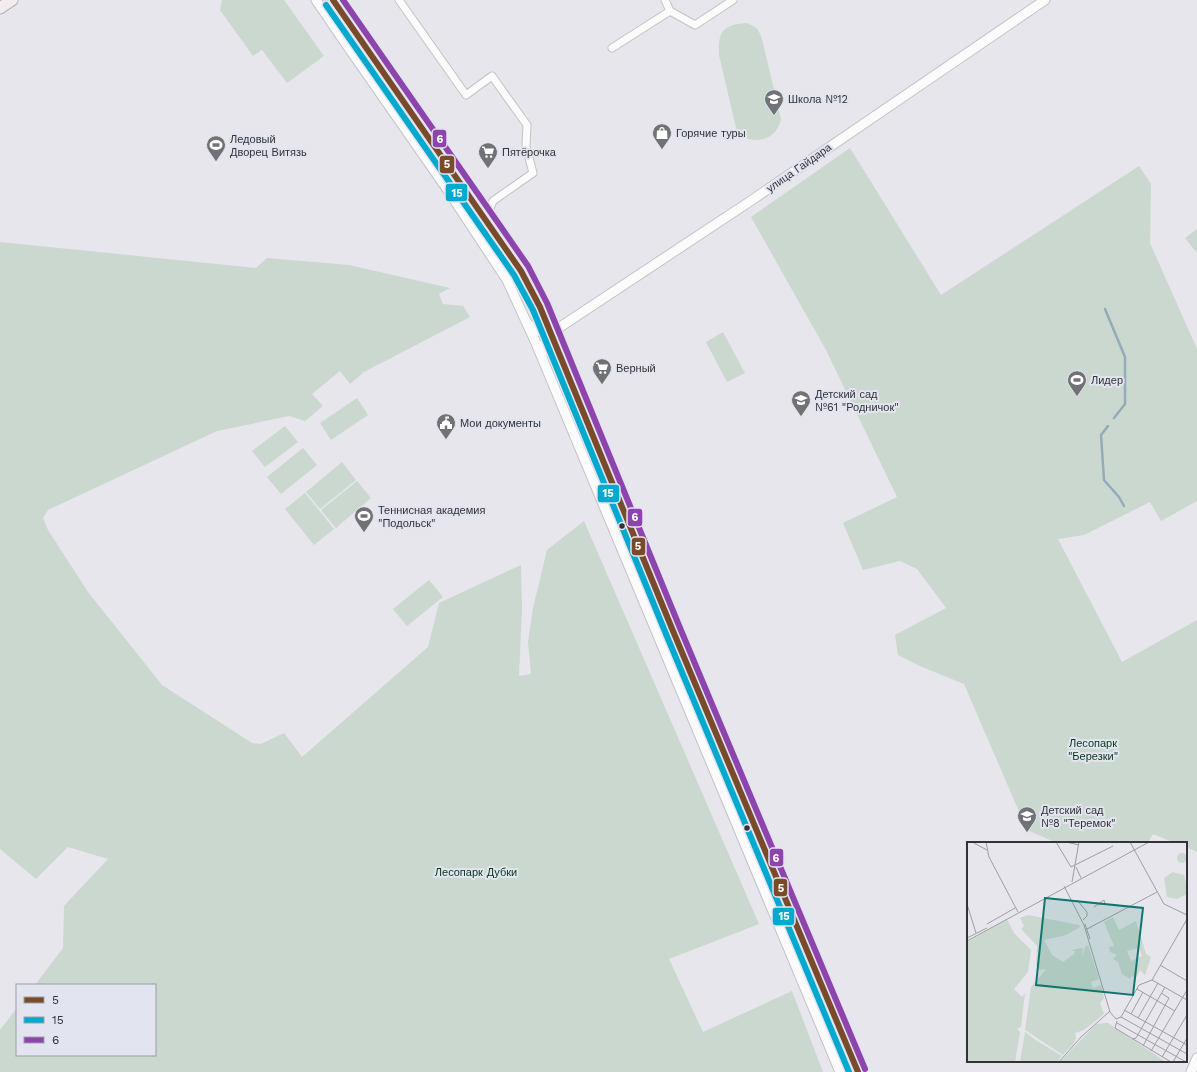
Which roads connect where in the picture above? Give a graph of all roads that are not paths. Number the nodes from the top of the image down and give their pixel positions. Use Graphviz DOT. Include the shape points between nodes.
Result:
graph roads {
  1 [pos="12,0"];
  2 [pos="316,0"];
  3 [pos="333,0"];
  4 [pos="400,0"];
  5 [pos="665,0"];
  6 [pos="733,0"];
  7 [pos="1045,0"];
  8 [pos="0,8"];
  9 [pos="670,11"];
  10 [pos="357,36"];
  11 [pos="346,44"];
  12 [pos="612,48"];
  13 [pos="460,184"];
  14 [pos="449,192"];
  15 [pos="485,220"];
  16 [pos="526,322"];
  17 [pos="551,333"];
  18 [pos="542,359"];
  19 [pos="594,440"];
  20 [pos="579,447"];
  21 [pos="1197,1058"];
  22 [pos="840,1072"];
  23 [pos="858,1072"];
  24 [pos="1191,1072"];
  1 -- 8 [label="main road"];
  2 -- 11 [label="street"];
  3 -- 10 [label="street"];
  4 -- 15 [label="street" via="466,95 492,76 527,125 526,146 534,173 493,201"];
  5 -- 9 [label="street"];
  6 -- 9 [label="street" via="695,25"];
  7 -- 17 [label="street, улица Гайдара" via="752,200"];
  9 -- 12 [label="street"];
  10 -- 11 [label="street"];
  10 -- 13 [label="street"];
  11 -- 14 [label="street"];
  13 -- 14 [label="street"];
  13 -- 15 [label="street"];
  14 -- 16 [label="street" via="507,280"];
  15 -- 17 [label="street" via="521,271"];
  16 -- 17 [label="street" via="542,333"];
  16 -- 18 [label="street"];
  17 -- 18 [label="street" via="542,348"];
  17 -- 19 [label="street"];
  18 -- 20 [label="street"];
  19 -- 20 [label="street"];
  19 -- 23 [label="street"];
  20 -- 22 [label="street"];
  21 -- 24 [label="street"];
}
